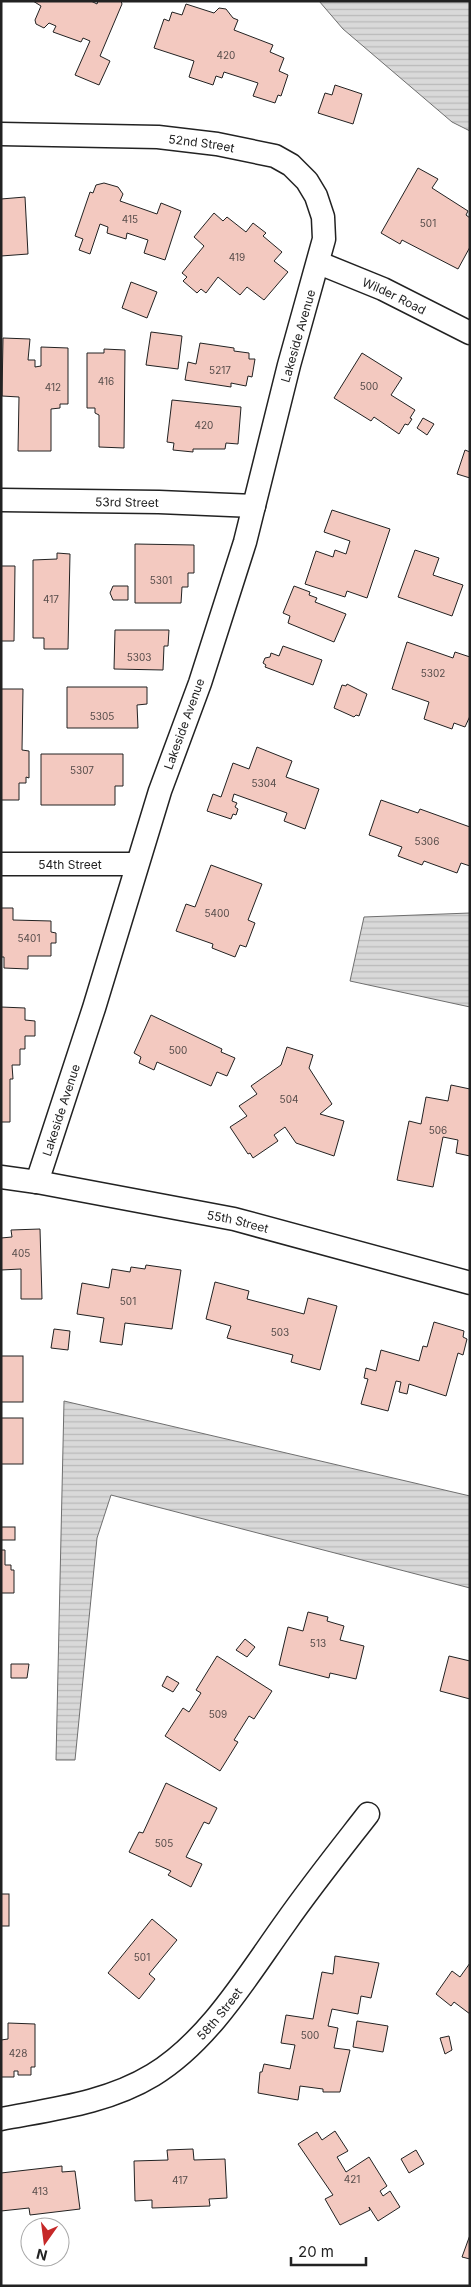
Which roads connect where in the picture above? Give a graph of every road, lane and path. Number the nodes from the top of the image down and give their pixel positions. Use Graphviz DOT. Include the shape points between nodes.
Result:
graph roads {
  1 [pos="1,134"];
  2 [pos="319,262"];
  3 [pos="470,333"];
  4 [pos="1,500"];
  5 [pos="254,506"];
  6 [pos="1,864"];
  7 [pos="137,864"];
  8 [pos="1,1177"];
  9 [pos="37,1182"];
  10 [pos="470,1283"];
  11 [pos="368,1814"];
  12 [pos="1,2119"];
  1 -- 2 [label="street, 52nd Street" via="158,138 217,144 275,156 307,180 316,196 323,217 324,239"];
  2 -- 3 [label="street, Wilder Road" via="383,289"];
  2 -- 5 [label="street, Lakeside Avenue"];
  4 -- 5 [label="street, 53rd Street"];
  5 -- 7 [label="street, Lakeside Avenue" via="200,683"];
  6 -- 7 [label="street, 54th Street"];
  7 -- 9 [label="street, Lakeside Avenue"];
  8 -- 9 [label="street, 55th Street"];
  9 -- 10 [label="street, 55th Street" via="234,1219"];
  11 -- 12 [label="street, 58th Street" via="311,1886 217,2016 185,2052 153,2076 125,2090 87,2103"];
}
